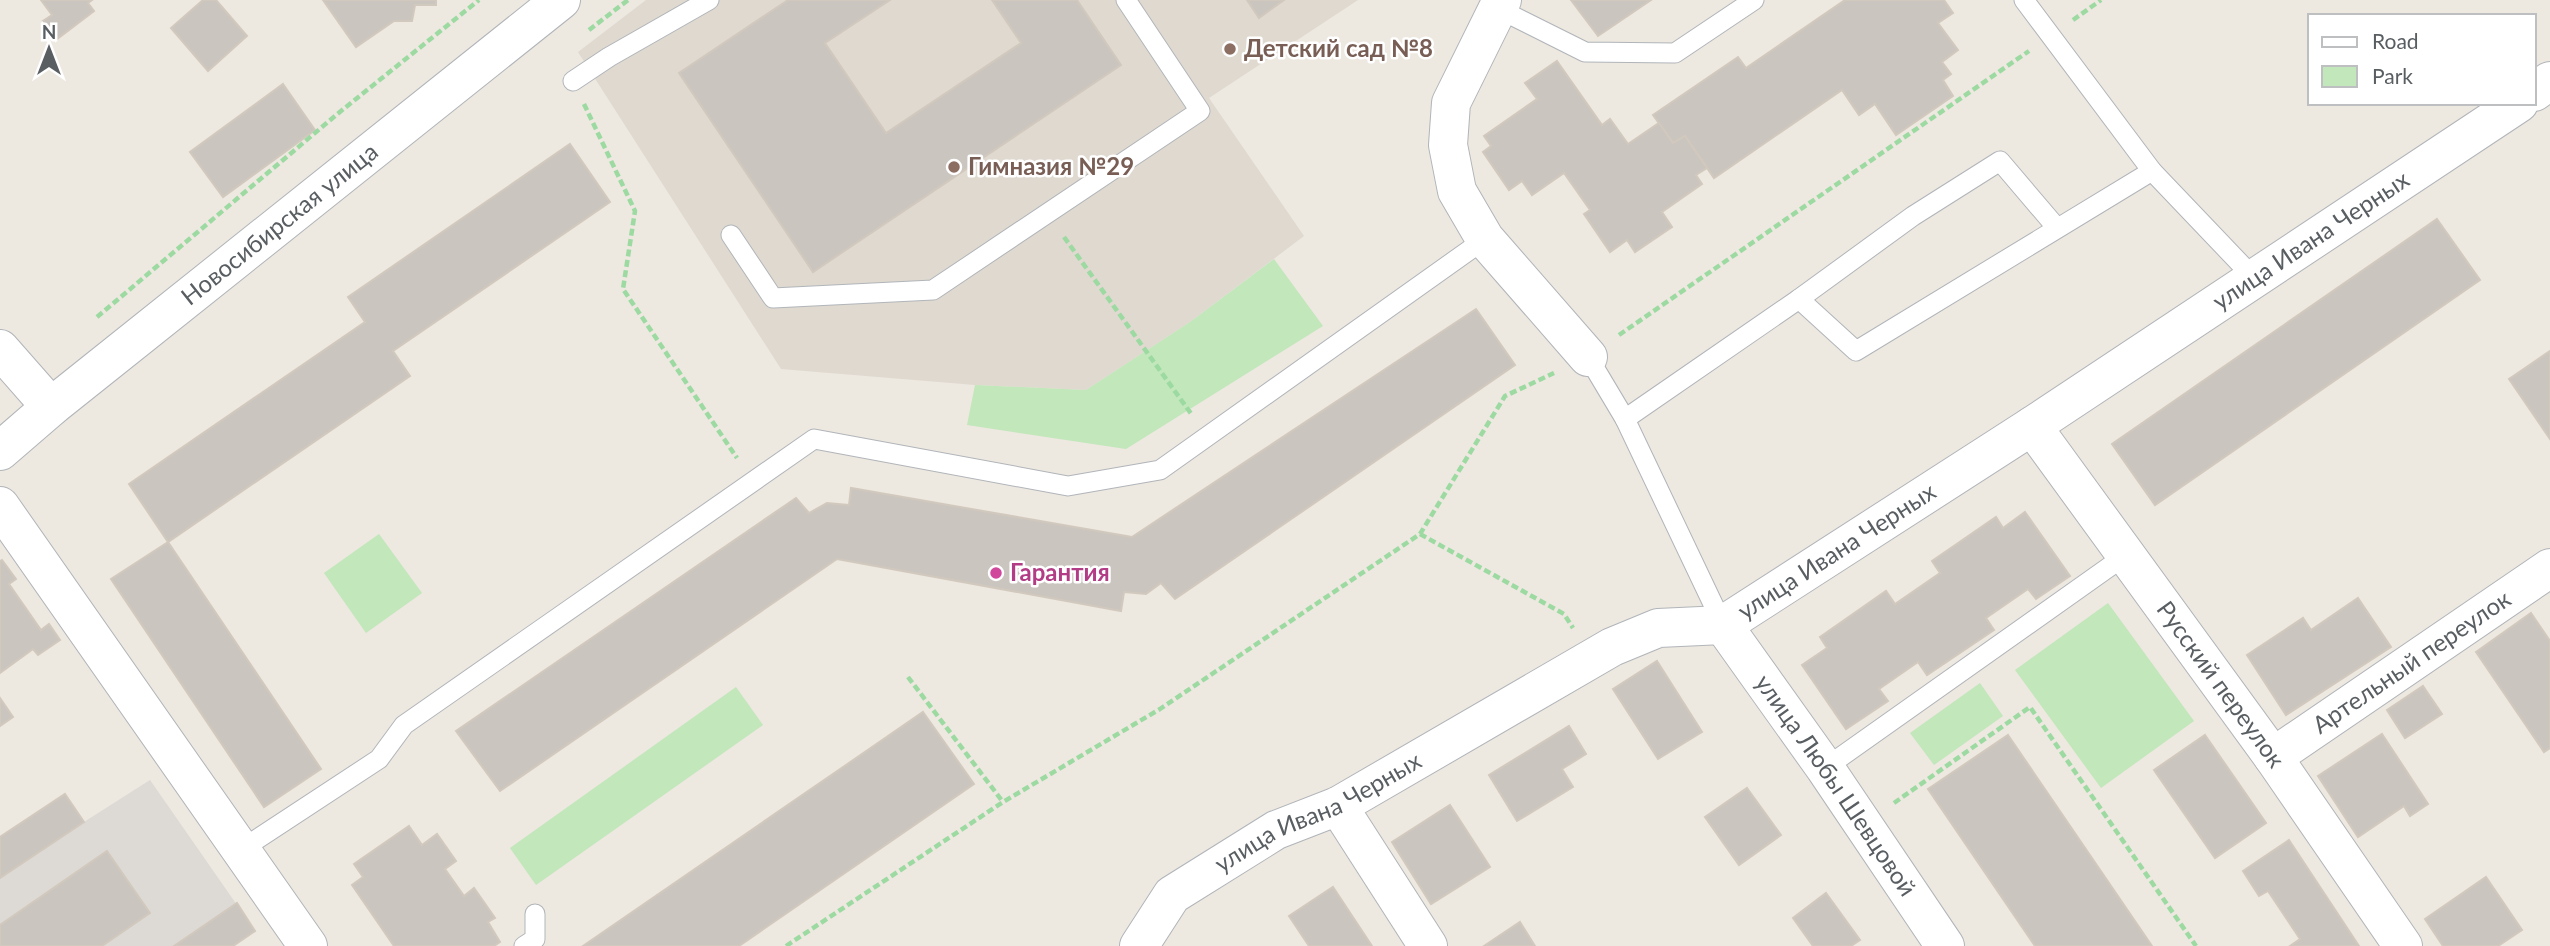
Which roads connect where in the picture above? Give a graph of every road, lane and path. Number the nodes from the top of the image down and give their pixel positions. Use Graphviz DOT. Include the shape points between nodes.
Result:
graph roads {
  1 [pos="479,0"];
  2 [pos="561,0"];
  3 [pos="628,0"];
  4 [pos="709,0"];
  5 [pos="1126,0"];
  6 [pos="1754,0"];
  7 [pos="2024,0"];
  8 [pos="2101,0"];
  9 [pos="1499,4"];
  10 [pos="586,32"];
  11 [pos="2049,37"];
  12 [pos="573,81"];
  13 [pos="2516,105"];
  14 [pos="2152,171"];
  15 [pos="1048,214"];
  16 [pos="2057,228"];
  17 [pos="731,234"];
  18 [pos="1485,239"];
  19 [pos="2255,279"];
  20 [pos="1799,299"];
  21 [pos="89,325"];
  22 [pos="0,349"];
  23 [pos="1588,357"];
  24 [pos="51,407"];
  25 [pos="1625,419"];
  26 [pos="2032,426"];
  27 [pos="1208,436"];
  28 [pos="0,451"];
  29 [pos="753,481"];
  30 [pos="0,506"];
  31 [pos="1420,534"];
  32 [pos="2126,555"];
  33 [pos="2549,572"];
  34 [pos="1723,625"];
  35 [pos="1592,659"];
  36 [pos="908,677"];
  37 [pos="2273,757"];
  38 [pos="1825,768"];
  39 [pos="1003,802"];
  40 [pos="1338,806"];
  41 [pos="1863,825"];
  42 [pos="242,849"];
  43 [pos="535,914"];
  44 [pos="308,946"];
  45 [pos="524,946"];
  46 [pos="786,946"];
  47 [pos="1139,946"];
  48 [pos="1428,946"];
  49 [pos="1945,946"];
  50 [pos="2196,946"];
  51 [pos="2403,946"];
  1 -- 21 [label="path"];
  2 -- 24 [label="street, Новосибирская улица"];
  3 -- 10 [label="path"];
  4 -- 12 [label="lane"];
  5 -- 15 [label="lane" via="1200,111"];
  6 -- 9 [label="lane" via="1675,54 1585,52"];
  7 -- 11 [label="lane"];
  8 -- 11 [label="path"];
  9 -- 18 [label="street" via="1451,103 1448,145 1457,191"];
  11 -- 14 [label="lane"];
  11 -- 23 [label="path"];
  12 -- 29 [label="path" via="635,211 623,289"];
  13 -- 19 [label="street, улица Ивана Черных"];
  14 -- 16 [label="lane"];
  14 -- 19 [label="lane"];
  15 -- 17 [label="lane" via="933,290 774,298"];
  15 -- 27 [label="path"];
  16 -- 20 [label="lane" via="1856,351"];
  16 -- 20 [label="lane" via="2000,161 1913,216"];
  18 -- 23 [label="street"];
  18 -- 27 [label="lane"];
  19 -- 26 [label="street, улица Ивана Черных"];
  20 -- 25 [label="lane"];
  22 -- 24 [label="street"];
  23 -- 25 [label="lane"];
  23 -- 31 [label="path" via="1505,396"];
  24 -- 28 [label="street, Новосибирская улица"];
  25 -- 34 [label="lane"];
  26 -- 32 [label="street, Русский переулок"];
  26 -- 34 [label="street, улица Ивана Черных"];
  27 -- 29 [label="lane" via="1160,470 1068,486 814,439"];
  29 -- 42 [label="lane" via="404,725 379,759"];
  30 -- 42 [label="street"];
  31 -- 35 [label="path" via="1564,614"];
  31 -- 39 [label="path" via="1160,709"];
  32 -- 37 [label="street, Русский переулок"];
  32 -- 38 [label="lane"];
  33 -- 37 [label="street, Артельный переулок"];
  34 -- 35 [label="street, улица Ивана Черных" via="1658,628"];
  34 -- 38 [label="street, улица Любы Шевцовой"];
  35 -- 40 [label="street, улица Ивана Черных"];
  36 -- 39 [label="path"];
  37 -- 51 [label="street, Русский переулок"];
  38 -- 41 [label="street, улица Любы Шевцовой"];
  39 -- 46 [label="path"];
  40 -- 47 [label="street, улица Ивана Черных" via="1276,830 1172,895"];
  40 -- 48 [label="street"];
  41 -- 49 [label="street, улица Любы Шевцовой"];
  41 -- 50 [label="path" via="2030,707"];
  42 -- 44 [label="street"];
  43 -- 45 [label="lane" via="535,939"];
}
